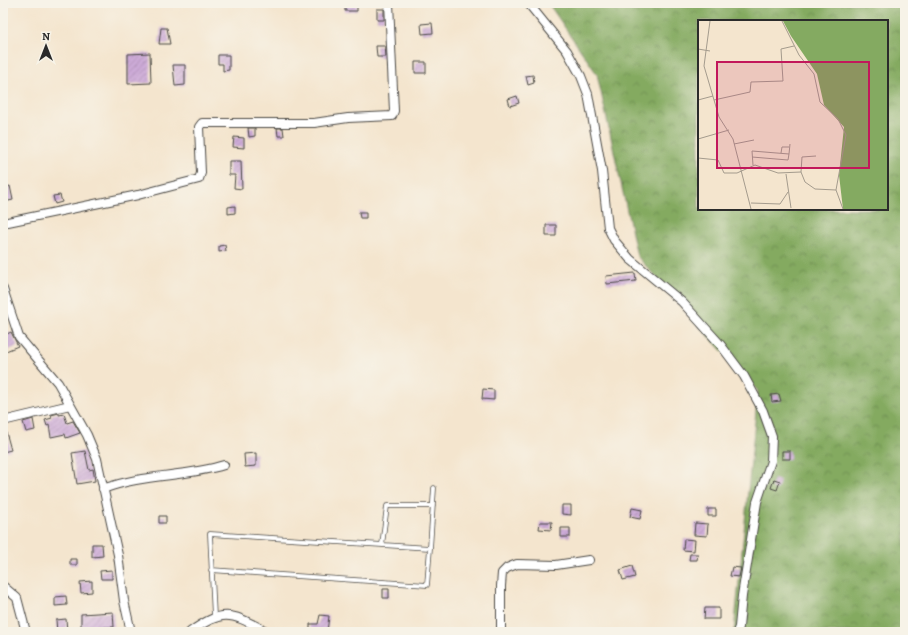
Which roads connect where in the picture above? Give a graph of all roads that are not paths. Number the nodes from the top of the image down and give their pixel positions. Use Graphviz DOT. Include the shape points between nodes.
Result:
graph roads {
  1 [pos="389,3"];
  2 [pos="528,3"];
  3 [pos="3,223"];
  4 [pos="3,289"];
  5 [pos="70,404"];
  6 [pos="3,421"];
  7 [pos="224,466"];
  8 [pos="107,487"];
  9 [pos="434,488"];
  10 [pos="433,506"];
  11 [pos="382,545"];
  12 [pos="430,548"];
  13 [pos="589,560"];
  14 [pos="211,570"];
  15 [pos="3,586"];
  16 [pos="214,617"];
  17 [pos="26,632"];
  18 [pos="131,632"];
  19 [pos="190,632"];
  20 [pos="268,632"];
  21 [pos="501,632"];
  22 [pos="737,632"];
  1 -- 3 [label="street" via="394,111 392,116 314,123 202,124 199,127 199,179 138,195"];
  2 -- 22 [label="street" via="567,51 588,94 602,171 608,228 614,240 630,259 682,302 720,344 744,376 763,411 772,436 771,461 757,502"];
  4 -- 5 [label="street" via="19,337 58,384"];
  5 -- 6 [label="street"];
  5 -- 8 [label="street" via="87,435"];
  7 -- 8 [label="street" via="141,478"];
  8 -- 18 [label="street"];
  9 -- 10 [label="lane"];
  10 -- 11 [label="lane" via="387,506"];
  10 -- 12 [label="lane"];
  11 -- 12 [label="lane"];
  11 -- 14 [label="lane" via="210,534"];
  12 -- 14 [label="lane" via="427,585"];
  13 -- 21 [label="street" via="556,565 517,564 507,568 502,573"];
  14 -- 16 [label="lane"];
  15 -- 17 [label="street" via="17,598"];
  16 -- 19 [label="street"];
  16 -- 20 [label="street" via="234,616"];
}
